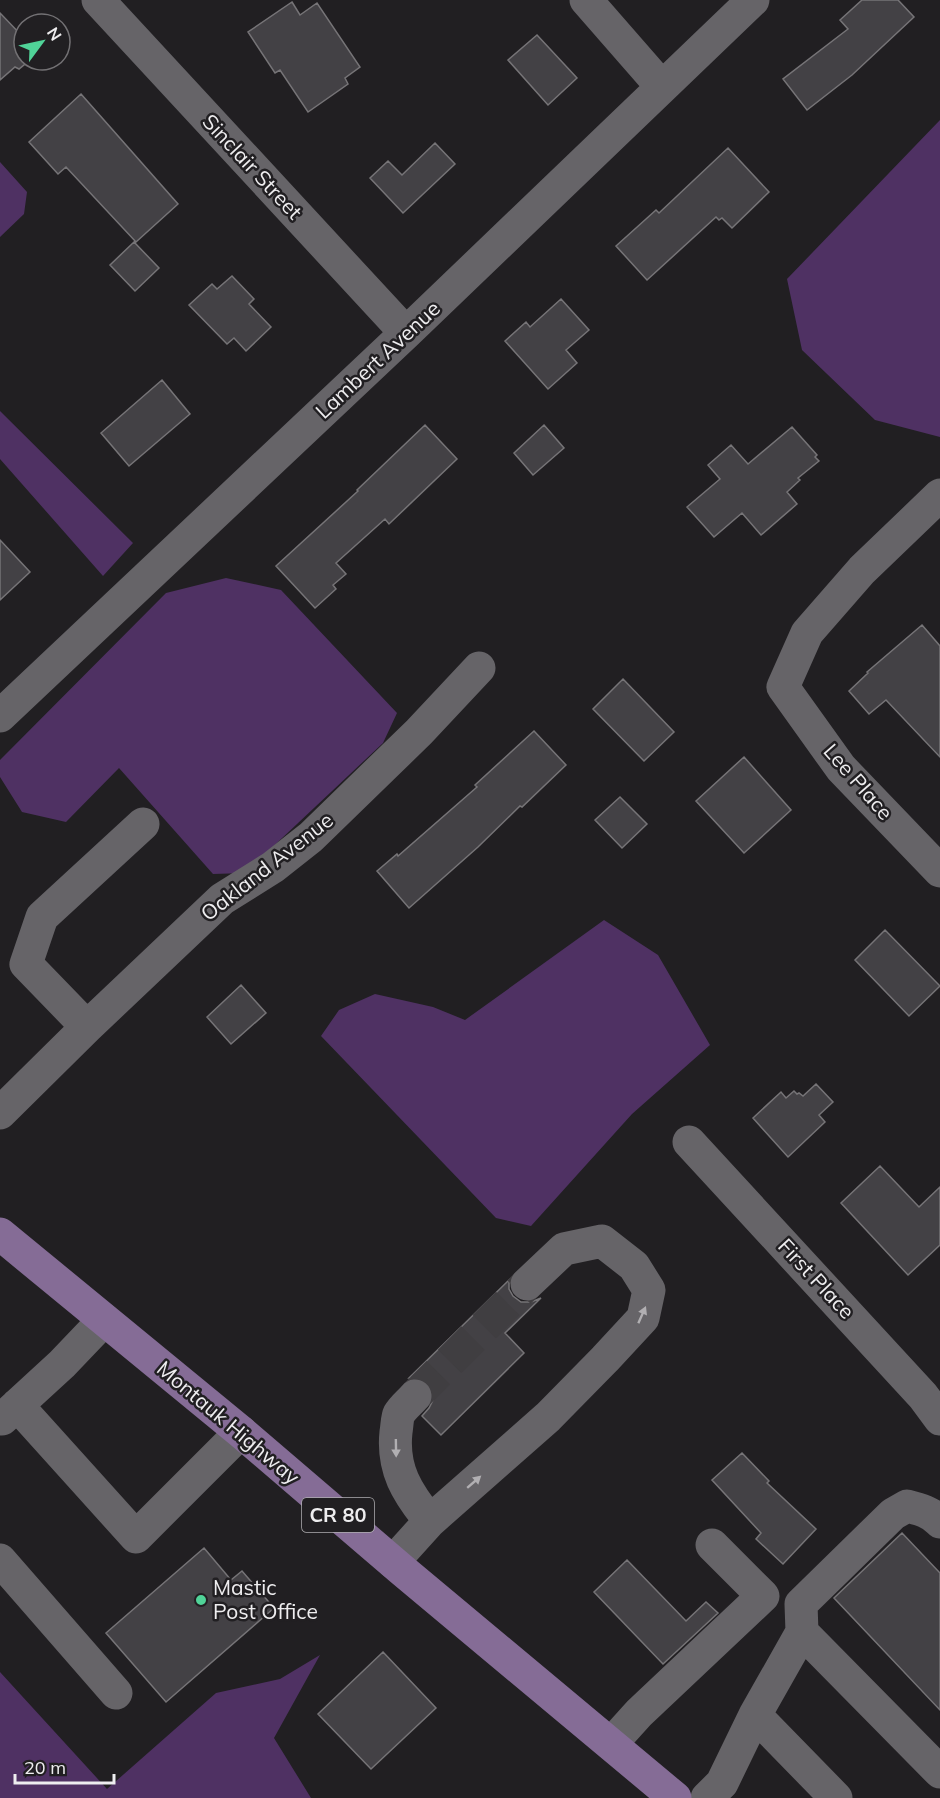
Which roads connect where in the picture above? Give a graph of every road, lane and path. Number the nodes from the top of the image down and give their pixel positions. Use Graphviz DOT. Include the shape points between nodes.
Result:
graph roads {
  1 [pos="98,0"];
  2 [pos="586,0"];
  3 [pos="753,0"];
  4 [pos="662,87"];
  5 [pos="406,333"];
  6 [pos="940,495"];
  7 [pos="479,668"];
  8 [pos="0,716"];
  9 [pos="143,824"];
  10 [pos="940,871"];
  11 [pos="87,1027"];
  12 [pos="0,1113"];
  13 [pos="689,1142"];
  14 [pos="0,1234"];
  15 [pos="527,1284"];
  16 [pos="104,1320"];
  17 [pos="415,1396"];
  18 [pos="9,1413"];
  19 [pos="940,1419"];
  20 [pos="241,1432"];
  21 [pos="430,1521"];
  22 [pos="940,1522"];
  23 [pos="712,1545"];
  24 [pos="0,1560"];
  25 [pos="393,1562"];
  26 [pos="802,1632"];
  27 [pos="116,1694"];
  28 [pos="755,1715"];
  29 [pos="611,1744"];
  30 [pos="940,1772"];
  31 [pos="675,1798"];
  32 [pos="707,1798"];
  33 [pos="836,1798"];
  1 -- 5 [label="street, Sinclair Street"];
  2 -- 4 [label="street"];
  3 -- 4 [label="street, Lambert Avenue"];
  4 -- 5 [label="street, Lambert Avenue"];
  5 -- 8 [label="street, Lambert Avenue"];
  6 -- 10 [label="street, Lee Place" via="861,570 807,633 783,687 841,768"];
  7 -- 11 [label="street, Oakland Avenue" via="311,837 222,899"];
  9 -- 11 [label="street" via="42,917 26,964"];
  11 -- 12 [label="street, Oakland Avenue"];
  13 -- 19 [label="street, First Place"];
  14 -- 16 [label="main road, Montauk Highway / CR 80"];
  21 -- 15 [label="street, one-way" via="548,1418 605,1359 643,1318 650,1290 634,1266 602,1241 564,1249"];
  16 -- 18 [label="street"];
  16 -- 20 [label="main road, Montauk Highway / CR 80"];
  17 -- 21 [label="street, one-way" via="398,1415 394,1448 404,1483"];
  18 -- 20 [label="street" via="136,1537"];
  20 -- 25 [label="main road, Montauk Highway / CR 80"];
  21 -- 25 [label="street"];
  22 -- 26 [label="street" via="921,1509 907,1506 893,1514 801,1604"];
  23 -- 29 [label="street" via="763,1596"];
  24 -- 27 [label="street"];
  25 -- 29 [label="main road, Montauk Highway / CR 80"];
  26 -- 28 [label="street"];
  26 -- 30 [label="street"];
  28 -- 32 [label="street" via="722,1783"];
  28 -- 33 [label="street"];
  29 -- 31 [label="main road, Montauk Highway / CR 80"];
}
